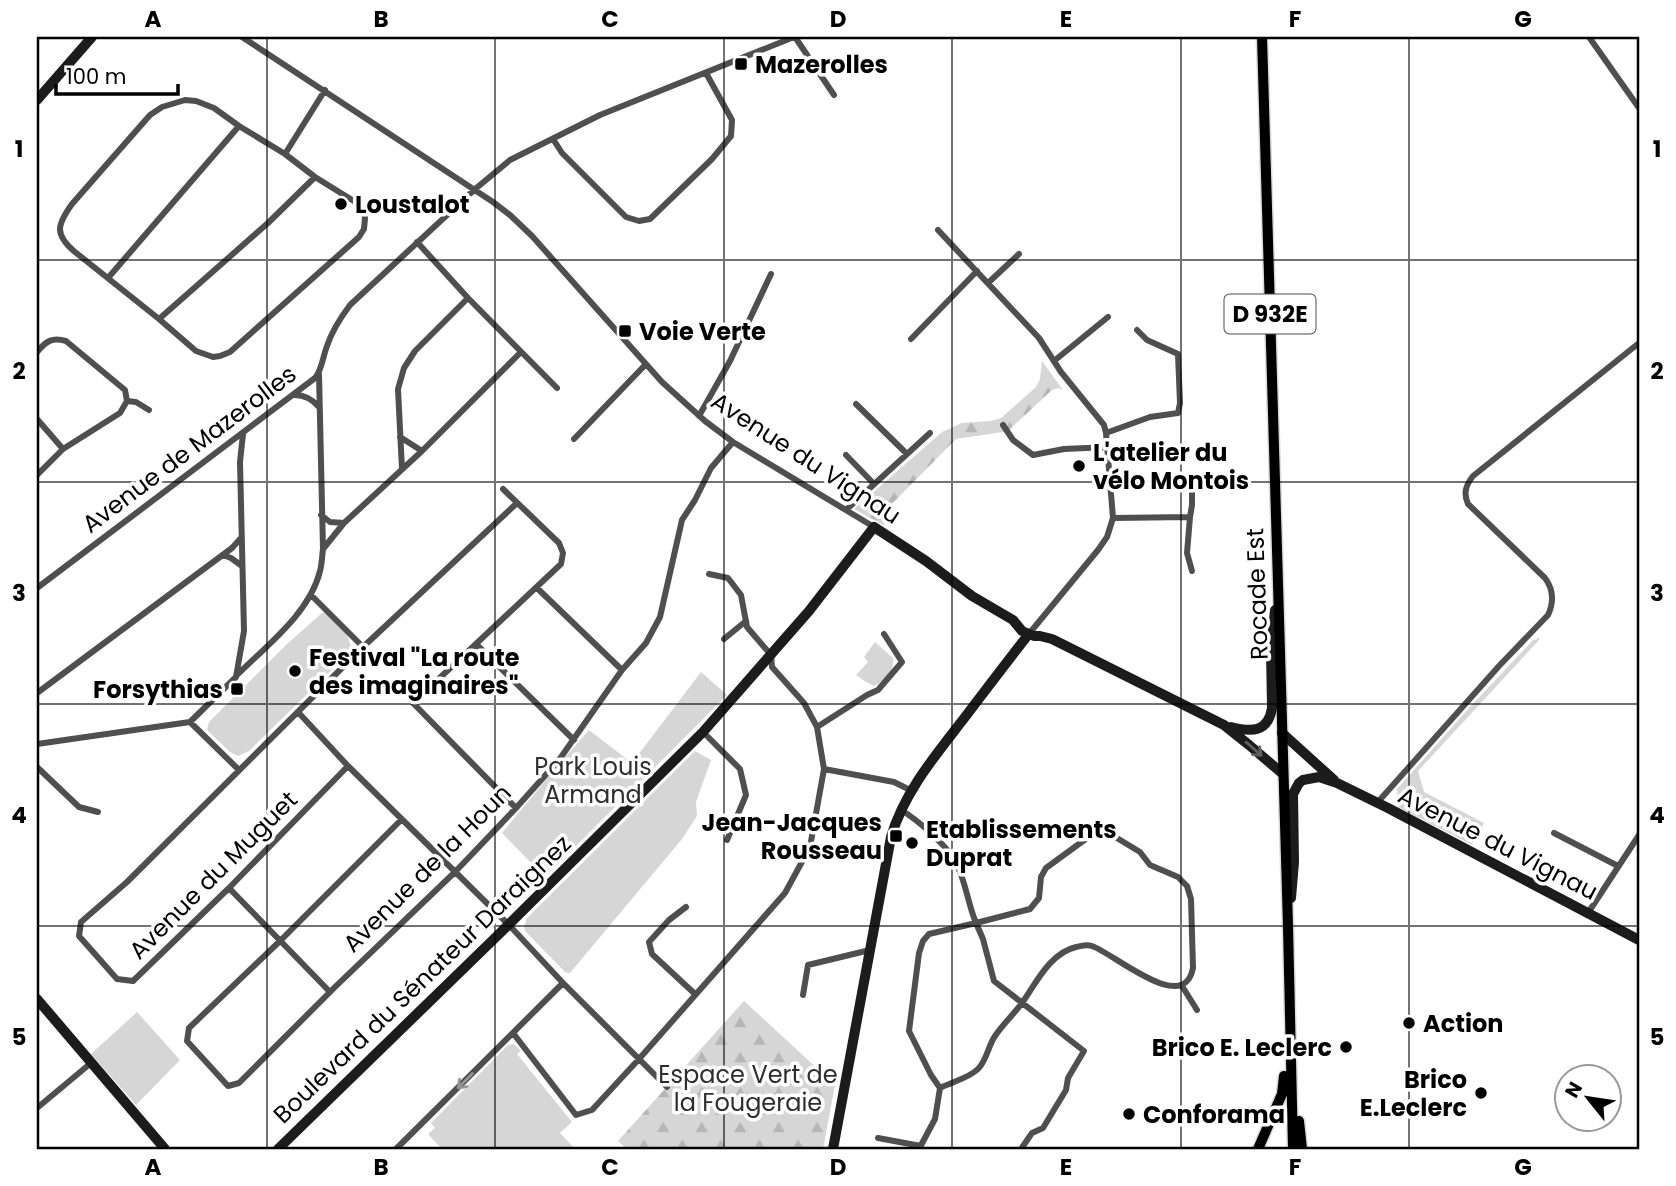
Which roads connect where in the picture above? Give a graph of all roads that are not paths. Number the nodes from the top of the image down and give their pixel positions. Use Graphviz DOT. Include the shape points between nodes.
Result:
graph roads {
  1 [pos="92,37"];
  2 [pos="242,37"];
  3 [pos="794,37"];
  4 [pos="1262,37"];
  5 [pos="1590,37"];
  6 [pos="706,73"];
  7 [pos="325,90"];
  8 [pos="834,95"];
  9 [pos="37,100"];
  10 [pos="1639,108"];
  11 [pos="239,126"];
  12 [pos="553,139"];
  13 [pos="285,154"];
  14 [pos="315,177"];
  15 [pos="474,190"];
  16 [pos="939,230"];
  17 [pos="417,242"];
  18 [pos="1019,254"];
  19 [pos="977,271"];
  20 [pos="771,274"];
  21 [pos="108,278"];
  22 [pos="988,283"];
  23 [pos="468,298"];
  24 [pos="1108,317"];
  25 [pos="159,319"];
  26 [pos="1137,330"];
  27 [pos="911,339"];
  28 [pos="1639,343"];
  29 [pos="37,352"];
  30 [pos="521,352"];
  31 [pos="1054,361"];
  32 [pos="646,364"];
  33 [pos="319,374"];
  34 [pos="557,388"];
  35 [pos="295,395"];
  36 [pos="127,401"];
  37 [pos="856,404"];
  38 [pos="319,407"];
  39 [pos="149,410"];
  40 [pos="699,416"];
  41 [pos="37,419"];
  42 [pos="1003,425"];
  43 [pos="930,433"];
  44 [pos="1107,433"];
  45 [pos="243,434"];
  46 [pos="400,437"];
  47 [pos="574,439"];
  48 [pos="733,442"];
  49 [pos="1109,447"];
  50 [pos="63,449"];
  51 [pos="422,451"];
  52 [pos="907,454"];
  53 [pos="846,455"];
  54 [pos="402,470"];
  55 [pos="37,475"];
  56 [pos="874,484"];
  57 [pos="503,489"];
  58 [pos="1192,489"];
  59 [pos="517,503"];
  60 [pos="846,510"];
  61 [pos="321,514"];
  62 [pos="1190,517"];
  63 [pos="1112,518"];
  64 [pos="344,523"];
  65 [pos="874,527"];
  66 [pos="241,538"];
  67 [pos="323,549"];
  68 [pos="223,555"];
  69 [pos="242,566"];
  70 [pos="1192,570"];
  71 [pos="709,574"];
  72 [pos="537,587"];
  73 [pos="37,588"];
  74 [pos="1278,592"];
  75 [pos="311,595"];
  76 [pos="747,621"];
  77 [pos="884,634"];
  78 [pos="1028,635"];
  79 [pos="723,639"];
  80 [pos="476,644"];
  81 [pos="363,647"];
  82 [pos="771,655"];
  83 [pos="622,670"];
  84 [pos="236,677"];
  85 [pos="37,693"];
  86 [pos="298,712"];
  87 [pos="190,722"];
  88 [pos="1224,725"];
  89 [pos="817,727"];
  90 [pos="703,732"];
  91 [pos="1282,733"];
  92 [pos="574,740"];
  93 [pos="37,744"];
  94 [pos="37,766"];
  95 [pos="348,766"];
  96 [pos="824,769"];
  97 [pos="239,770"];
  98 [pos="1283,774"];
  99 [pos="1338,783"];
  100 [pos="912,791"];
  101 [pos="1377,803"];
  102 [pos="516,808"];
  103 [pos="901,810"];
  104 [pos="98,812"];
  105 [pos="401,819"];
  106 [pos="1554,833"];
  107 [pos="1639,835"];
  108 [pos="727,840"];
  109 [pos="1618,866"];
  110 [pos="455,872"];
  111 [pos="229,888"];
  112 [pos="686,907"];
  113 [pos="1588,912"];
  114 [pos="976,923"];
  115 [pos="509,925"];
  116 [pos="1288,926"];
  117 [pos="1288,940"];
  118 [pos="1639,940"];
  119 [pos="280,941"];
  120 [pos="870,950"];
  121 [pos="563,983"];
  122 [pos="1182,986"];
  123 [pos="330,992"];
  124 [pos="695,994"];
  125 [pos="803,995"];
  126 [pos="37,999"];
  127 [pos="1022,1003"];
  128 [pos="1197,1010"];
  129 [pos="1290,1031"];
  130 [pos="513,1033"];
  131 [pos="639,1059"];
  132 [pos="91,1063"];
  133 [pos="667,1087"];
  134 [pos="940,1088"];
  135 [pos="37,1108"];
  136 [pos="878,1138"];
  137 [pos="920,1147"];
  138 [pos="165,1149"];
  139 [pos="278,1149"];
  140 [pos="396,1149"];
  141 [pos="833,1149"];
  142 [pos="1021,1149"];
  143 [pos="1258,1149"];
  144 [pos="1293,1149"];
  145 [pos="1301,1149"];
  1 -- 9 [label="street"];
  2 -- 7 [label="street, Avenue du Vignau"];
  3 -- 6 [label="street, Avenue de Mazerolles"];
  3 -- 8 [label="street"];
  4 -- 74 [label="main road, Rocade Est / D 932E"];
  5 -- 10 [label="street"];
  6 -- 12 [label="street, Avenue de Mazerolles"];
  6 -- 12 [label="street" via="732,120 731,136 650,219 625,217"];
  7 -- 13 [label="street"];
  7 -- 15 [label="street, Avenue du Vignau"];
  11 -- 13 [label="street"];
  11 -- 21 [label="street"];
  11 -- 21 [label="street" via="214,107 196,101 162,107 80,194 62,217 60,232 64,243"];
  12 -- 15 [label="street, Avenue de Mazerolles" via="510,160"];
  13 -- 14 [label="street"];
  14 -- 25 [label="street"];
  14 -- 25 [label="street" via="363,211 364,229 359,237 230,352 213,357 196,351"];
  15 -- 17 [label="street, Avenue de Mazerolles"];
  15 -- 32 [label="street, Avenue du Vignau" via="532,236"];
  16 -- 19 [label="street"];
  17 -- 23 [label="street"];
  17 -- 33 [label="street, Avenue de Mazerolles" via="350,305 327,343"];
  18 -- 22 [label="street"];
  19 -- 22 [label="street"];
  19 -- 27 [label="street"];
  20 -- 40 [label="street"];
  21 -- 25 [label="street"];
  22 -- 31 [label="street"];
  23 -- 30 [label="street"];
  23 -- 46 [label="street" via="404,368 398,388"];
  24 -- 31 [label="street"];
  26 -- 44 [label="street" via="1147,340 1178,354 1178,413 1150,417"];
  28 -- 101 [label="street" via="1469,481 1465,492 1468,504 1545,579 1552,590 1552,608"];
  29 -- 36 [label="street" via="46,342 66,341 125,390"];
  30 -- 34 [label="street"];
  30 -- 51 [label="street"];
  31 -- 44 [label="street"];
  32 -- 40 [label="street, Avenue du Vignau"];
  32 -- 47 [label="street"];
  33 -- 35 [label="street, Avenue de Mazerolles"];
  33 -- 38 [label="street"];
  35 -- 38 [label="street" via="309,398"];
  35 -- 45 [label="street, Avenue de Mazerolles"];
  36 -- 39 [label="street"];
  36 -- 50 [label="street" via="120,413"];
  37 -- 52 [label="street"];
  38 -- 61 [label="street"];
  40 -- 48 [label="street, Avenue du Vignau"];
  41 -- 50 [label="street"];
  42 -- 49 [label="street" via="1013,440 1033,455"];
  43 -- 52 [label="street"];
  44 -- 49 [label="street"];
  45 -- 66 [label="street" via="238,459"];
  45 -- 73 [label="street, Avenue de Mazerolles"];
  46 -- 51 [label="street"];
  46 -- 54 [label="street"];
  48 -- 60 [label="street, Avenue du Vignau"];
  48 -- 83 [label="street, Avenue de la Houn" via="711,468 682,520 660,617 646,643"];
  49 -- 63 [label="street"];
  50 -- 55 [label="street"];
  51 -- 54 [label="street"];
  52 -- 56 [label="street"];
  53 -- 56 [label="street"];
  54 -- 64 [label="street"];
  56 -- 60 [label="street"];
  57 -- 59 [label="street"];
  58 -- 62 [label="street"];
  59 -- 72 [label="street" via="559,543 563,553 561,564"];
  59 -- 81 [label="street"];
  60 -- 65 [label="street, Avenue du Vignau"];
  61 -- 64 [label="street" via="330,522"];
  61 -- 67 [label="street"];
  62 -- 63 [label="street"];
  62 -- 70 [label="street" via="1187,553"];
  63 -- 78 [label="street" via="1098,550"];
  64 -- 67 [label="street"];
  65 -- 78 [label="street, Avenue du Vignau" via="1013,620"];
  65 -- 82 [label="street, Boulevard du Sénateur Daraignez"];
  66 -- 68 [label="street"];
  66 -- 69 [label="street"];
  67 -- 75 [label="street"];
  68 -- 69 [label="street"];
  68 -- 85 [label="street"];
  69 -- 84 [label="street" via="244,631"];
  71 -- 76 [label="street" via="729,578 741,595"];
  72 -- 80 [label="street"];
  72 -- 83 [label="street"];
  74 -- 88 [label="street" via="1271,650 1271,716 1251,731"];
  74 -- 91 [label="main road, Rocade Est / D 932E"];
  75 -- 81 [label="street"];
  75 -- 84 [label="street"];
  76 -- 79 [label="street"];
  76 -- 82 [label="street"];
  77 -- 89 [label="street" via="902,662 878,690"];
  78 -- 88 [label="street, Avenue du Vignau" via="1052,639"];
  78 -- 100 [label="street"];
  80 -- 92 [label="street"];
  80 -- 102 [label="street" via="413,704"];
  81 -- 86 [label="street"];
  82 -- 89 [label="street" via="772,667 804,703"];
  82 -- 90 [label="street, Boulevard du Sénateur Daraignez"];
  83 -- 92 [label="street, Avenue de la Houn"];
  84 -- 87 [label="street"];
  86 -- 95 [label="street"];
  86 -- 97 [label="street"];
  87 -- 93 [label="street"];
  87 -- 97 [label="street"];
  88 -- 98 [label="street, one-way"];
  89 -- 96 [label="street"];
  90 -- 108 [label="street" via="740,769 743,782 746,796"];
  90 -- 115 [label="street, Boulevard du Sénateur Daraignez"];
  91 -- 98 [label="main road, Rocade Est / D 932E"];
  91 -- 99 [label="street"];
  92 -- 102 [label="street, Avenue de la Houn"];
  94 -- 104 [label="street" via="79,807"];
  95 -- 105 [label="street"];
  95 -- 111 [label="street, Avenue du Muguet"];
  96 -- 100 [label="street" via="894,782"];
  96 -- 124 [label="street" via="810,847 788,889"];
  97 -- 111 [label="street, Avenue du Muguet" via="81,922 79,936 117,979 133,981"];
  98 -- 116 [label="main road, Rocade Est / D 932E"];
  99 -- 101 [label="street, Avenue du Vignau"];
  99 -- 116 [label="street" via="1314,776 1303,779 1293,794 1294,862"];
  100 -- 103 [label="street"];
  101 -- 113 [label="street, Avenue du Vignau"];
  102 -- 110 [label="street, Avenue de la Houn"];
  103 -- 114 [label="street" via="935,837 956,862"];
  103 -- 120 [label="street" via="891,836"];
  105 -- 110 [label="street"];
  105 -- 119 [label="street"];
  106 -- 109 [label="street"];
  107 -- 109 [label="street"];
  109 -- 113 [label="street"];
  110 -- 115 [label="street"];
  110 -- 123 [label="street, Avenue de la Houn"];
  111 -- 119 [label="street"];
  112 -- 124 [label="street" via="649,942 652,954"];
  113 -- 118 [label="street, Avenue du Vignau"];
  114 -- 122 [label="street" via="1030,909 1039,898 1046,867 1094,833 1107,832 1187,886 1193,968"];
  114 -- 127 [label="street" via="994,981"];
  114 -- 134 [label="street" via="929,934 919,953 909,1031"];
  115 -- 121 [label="street"];
  115 -- 139 [label="street, Boulevard du Sénateur Daraignez"];
  116 -- 117 [label="main road, Rocade Est / D 932E"];
  117 -- 129 [label="main road, Rocade Est / D 932E"];
  117 -- 143 [label="main road" via="1283,974 1284,1087"];
  119 -- 123 [label="street"];
  119 -- 123 [label="street, Avenue de la Houn" via="189,1028 187,1041 206,1064 228,1086 239,1083"];
  120 -- 125 [label="street" via="808,965"];
  120 -- 141 [label="street"];
  121 -- 130 [label="street"];
  121 -- 131 [label="street"];
  122 -- 127 [label="street" via="1161,984 1088,944 1053,960"];
  122 -- 128 [label="street"];
  124 -- 131 [label="street"];
  126 -- 132 [label="street"];
  127 -- 134 [label="street" via="995,1035 977,1070"];
  127 -- 142 [label="street" via="1084,1051 1042,1128 1032,1133"];
  129 -- 144 [label="main road, Rocade Est / D 932E"];
  129 -- 145 [label="main road" via="1296,1054"];
  130 -- 131 [label="street" via="576,1115 592,1110"];
  130 -- 140 [label="street, one-way"];
  131 -- 133 [label="street"];
  132 -- 135 [label="street"];
  132 -- 138 [label="street"];
  134 -- 137 [label="street" via="935,1119"];
  136 -- 137 [label="street"];
}
